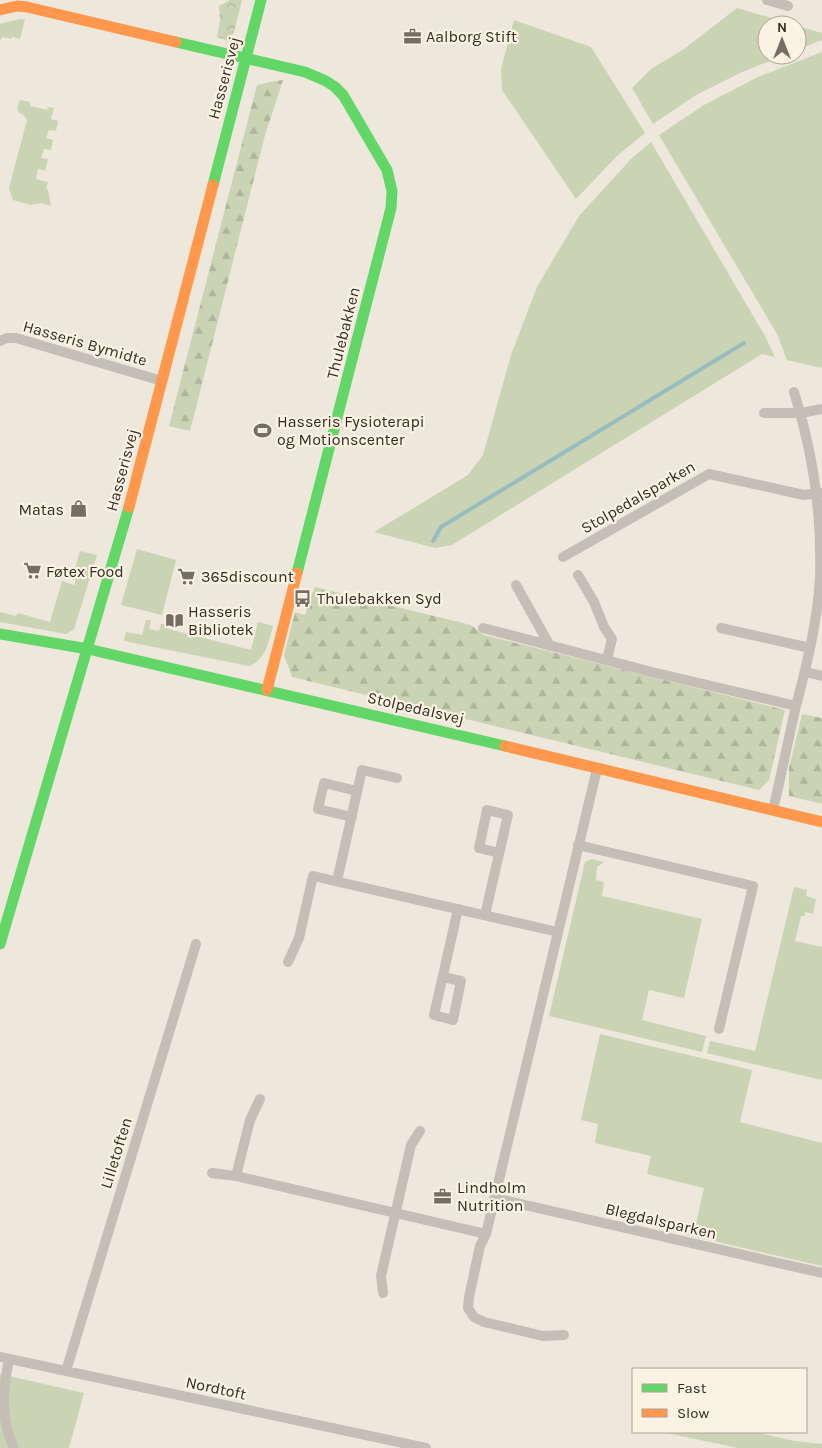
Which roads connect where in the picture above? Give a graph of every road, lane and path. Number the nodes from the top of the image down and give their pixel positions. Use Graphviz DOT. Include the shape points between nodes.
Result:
graph roads {
  1 [pos="261,0"];
  2 [pos="767,0"];
  3 [pos="17,3"];
  4 [pos="788,6"];
  5 [pos="0,10"];
  6 [pos="245,58"];
  7 [pos="0,341"];
  8 [pos="162,381"];
  9 [pos="794,392"];
  10 [pos="822,409"];
  11 [pos="764,413"];
  12 [pos="801,413"];
  13 [pos="820,493"];
  14 [pos="822,548"];
  15 [pos="563,557"];
  16 [pos="578,575"];
  17 [pos="516,585"];
  18 [pos="819,619"];
  19 [pos="483,628"];
  20 [pos="721,628"];
  21 [pos="0,634"];
  22 [pos="550,646"];
  23 [pos="810,648"];
  24 [pos="88,649"];
  25 [pos="607,659"];
  26 [pos="805,672"];
  27 [pos="822,676"];
  28 [pos="268,690"];
  29 [pos="796,706"];
  30 [pos="597,769"];
  31 [pos="398,778"];
  32 [pos="358,791"];
  33 [pos="772,810"];
  34 [pos="352,817"];
  35 [pos="822,822"];
  36 [pos="578,845"];
  37 [pos="500,853"];
  38 [pos="337,881"];
  39 [pos="458,909"];
  40 [pos="485,915"];
  41 [pos="558,932"];
  42 [pos="0,944"];
  43 [pos="196,944"];
  44 [pos="288,962"];
  45 [pos="443,977"];
  46 [pos="719,1029"];
  47 [pos="260,1099"];
  48 [pos="420,1131"];
  49 [pos="212,1173"];
  50 [pos="236,1176"];
  51 [pos="494,1198"];
  52 [pos="396,1213"];
  53 [pos="486,1234"];
  54 [pos="822,1273"];
  55 [pos="383,1293"];
  56 [pos="564,1335"];
  57 [pos="5,1358"];
  58 [pos="66,1371"];
  59 [pos="14,1448"];
  60 [pos="426,1448"];
  1 -- 6 [label="street, Hasserisvej"];
  2 -- 4 [label="street"];
  3 -- 5 [label="street"];
  3 -- 6 [label="street, Thulebakken"];
  6 -- 8 [label="street, Hasserisvej"];
  6 -- 28 [label="street, Thulebakken" via="305,72 336,86 387,170 392,191 391,208"];
  7 -- 8 [label="street, Hasseris Bymidte" via="16,338"];
  8 -- 24 [label="street, Hasserisvej"];
  9 -- 12 [label="street"];
  10 -- 12 [label="street"];
  11 -- 12 [label="street"];
  12 -- 13 [label="street"];
  13 -- 14 [label="street"];
  13 -- 15 [label="street, Stolpedalsparken" via="804,495 709,474"];
  14 -- 18 [label="street"];
  16 -- 25 [label="street" via="612,639"];
  17 -- 22 [label="street"];
  18 -- 23 [label="street"];
  19 -- 22 [label="street"];
  20 -- 23 [label="street"];
  21 -- 24 [label="street, Stolpedalsvej"];
  22 -- 25 [label="street"];
  23 -- 26 [label="street"];
  24 -- 28 [label="street, Stolpedalsvej"];
  24 -- 42 [label="street, Hasserisvej"];
  25 -- 29 [label="street"];
  26 -- 27 [label="street"];
  26 -- 29 [label="street"];
  28 -- 30 [label="street, Stolpedalsvej"];
  29 -- 33 [label="street"];
  30 -- 33 [label="street, Stolpedalsvej"];
  30 -- 36 [label="street"];
  31 -- 32 [label="street" via="362,770"];
  32 -- 34 [label="street"];
  32 -- 34 [label="street" via="324,784 318,809"];
  33 -- 35 [label="street, Stolpedalsvej"];
  34 -- 38 [label="street"];
  36 -- 41 [label="street"];
  36 -- 46 [label="street" via="753,886"];
  37 -- 40 [label="street"];
  38 -- 39 [label="street"];
  38 -- 44 [label="street" via="313,876 298,938"];
  39 -- 40 [label="street"];
  39 -- 45 [label="street"];
  40 -- 41 [label="street"];
  41 -- 51 [label="street"];
  43 -- 58 [label="street, Lilletoften"];
  47 -- 50 [label="street" via="250,1120"];
  48 -- 52 [label="street" via="411,1146"];
  49 -- 50 [label="street"];
  50 -- 52 [label="street"];
  51 -- 53 [label="street"];
  51 -- 54 [label="street, Blegdalsparken"];
  52 -- 53 [label="street"];
  52 -- 55 [label="street" via="381,1276"];
  53 -- 56 [label="street" via="468,1297 468,1308 474,1317 542,1336"];
  57 -- 58 [label="street, Nordtoft"];
  57 -- 59 [label="street" via="2,1413"];
  58 -- 60 [label="street, Nordtoft"];
}
